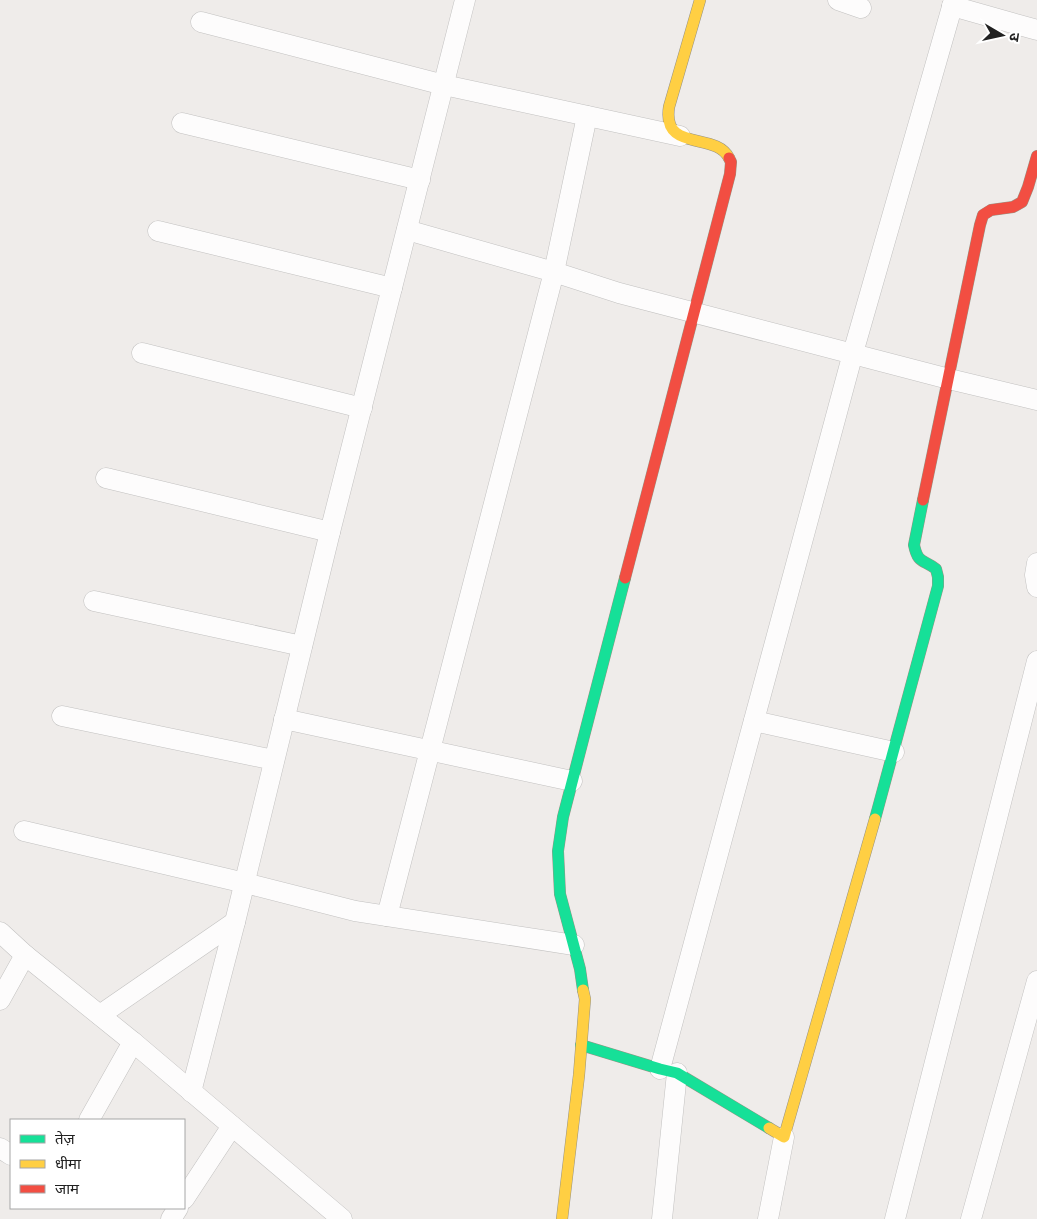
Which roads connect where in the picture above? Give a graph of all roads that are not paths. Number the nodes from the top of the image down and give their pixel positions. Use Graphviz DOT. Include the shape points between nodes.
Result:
graph roads {
  1 [pos="465,0"];
  2 [pos="700,0"];
  3 [pos="838,0"];
  4 [pos="953,3"];
  5 [pos="861,8"];
  6 [pos="201,22"];
  7 [pos="1037,30"];
  8 [pos="444,85"];
  9 [pos="587,116"];
  10 [pos="182,123"];
  11 [pos="680,136"];
  12 [pos="1037,156"];
  13 [pos="420,180"];
  14 [pos="407,230"];
  15 [pos="158,231"];
  16 [pos="554,272"];
  17 [pos="392,288"];
  18 [pos="695,312"];
  19 [pos="142,353"];
  20 [pos="854,354"];
  21 [pos="949,379"];
  22 [pos="1037,400"];
  23 [pos="362,408"];
  24 [pos="106,478"];
  25 [pos="330,532"];
  26 [pos="1037,563"];
  27 [pos="1037,587"];
  28 [pos="94,601"];
  29 [pos="302,646"];
  30 [pos="1037,660"];
  31 [pos="62,716"];
  32 [pos="284,719"];
  33 [pos="754,721"];
  34 [pos="430,750"];
  35 [pos="894,752"];
  36 [pos="274,760"];
  37 [pos="572,781"];
  38 [pos="24,831"];
  39 [pos="244,883"];
  40 [pos="387,916"];
  41 [pos="235,922"];
  42 [pos="0,932"];
  43 [pos="574,945"];
  44 [pos="25,954"];
  45 [pos="1037,981"];
  46 [pos="0,1000"];
  47 [pos="100,1016"];
  48 [pos="133,1042"];
  49 [pos="581,1045"];
  50 [pos="669,1071"];
  51 [pos="192,1092"];
  52 [pos="90,1119"];
  53 [pos="232,1126"];
  54 [pos="784,1136"];
  55 [pos="185,1197"];
  56 [pos="330,1215"];
  57 [pos="562,1219"];
  58 [pos="662,1219"];
  59 [pos="768,1219"];
  60 [pos="895,1219"];
  61 [pos="971,1219"];
  1 -- 8 [label="street"];
  2 -- 11 [label="street" via="669,107 671,128"];
  3 -- 5 [label="street"];
  4 -- 7 [label="street"];
  4 -- 20 [label="street"];
  6 -- 8 [label="street"];
  8 -- 9 [label="street"];
  8 -- 13 [label="street"];
  9 -- 11 [label="street"];
  9 -- 16 [label="street"];
  10 -- 13 [label="street"];
  11 -- 18 [label="street" via="719,148 731,162"];
  12 -- 21 [label="street" via="1022,202 983,215"];
  13 -- 14 [label="street"];
  14 -- 16 [label="street"];
  14 -- 17 [label="street"];
  15 -- 17 [label="street"];
  16 -- 18 [label="street"];
  16 -- 34 [label="street"];
  17 -- 23 [label="street"];
  18 -- 20 [label="street"];
  18 -- 37 [label="street"];
  19 -- 23 [label="street"];
  20 -- 21 [label="street"];
  20 -- 33 [label="street"];
  21 -- 22 [label="street"];
  21 -- 35 [label="street" via="914,545 918,557 923,563 933,566 939,579"];
  23 -- 25 [label="street"];
  24 -- 25 [label="street"];
  25 -- 29 [label="street"];
  26 -- 27 [label="street"];
  28 -- 29 [label="street"];
  29 -- 32 [label="street"];
  30 -- 60 [label="street"];
  31 -- 36 [label="street"];
  32 -- 34 [label="street"];
  32 -- 36 [label="street"];
  33 -- 35 [label="street"];
  33 -- 50 [label="street"];
  34 -- 37 [label="street"];
  34 -- 40 [label="street"];
  35 -- 54 [label="street"];
  36 -- 39 [label="street"];
  37 -- 43 [label="street" via="558,851 560,894"];
  38 -- 39 [label="street"];
  39 -- 40 [label="street"];
  39 -- 41 [label="street"];
  40 -- 43 [label="street"];
  41 -- 47 [label="street"];
  41 -- 51 [label="street"];
  42 -- 44 [label="street"];
  43 -- 49 [label="street" via="585,999"];
  44 -- 46 [label="street"];
  44 -- 47 [label="street"];
  45 -- 61 [label="street"];
  47 -- 48 [label="street"];
  48 -- 51 [label="street"];
  48 -- 52 [label="street"];
  49 -- 50 [label="street"];
  49 -- 57 [label="street"];
  50 -- 54 [label="street"];
  50 -- 58 [label="street"];
  51 -- 53 [label="street"];
  53 -- 55 [label="street"];
  53 -- 56 [label="street"];
  54 -- 59 [label="street"];
}
